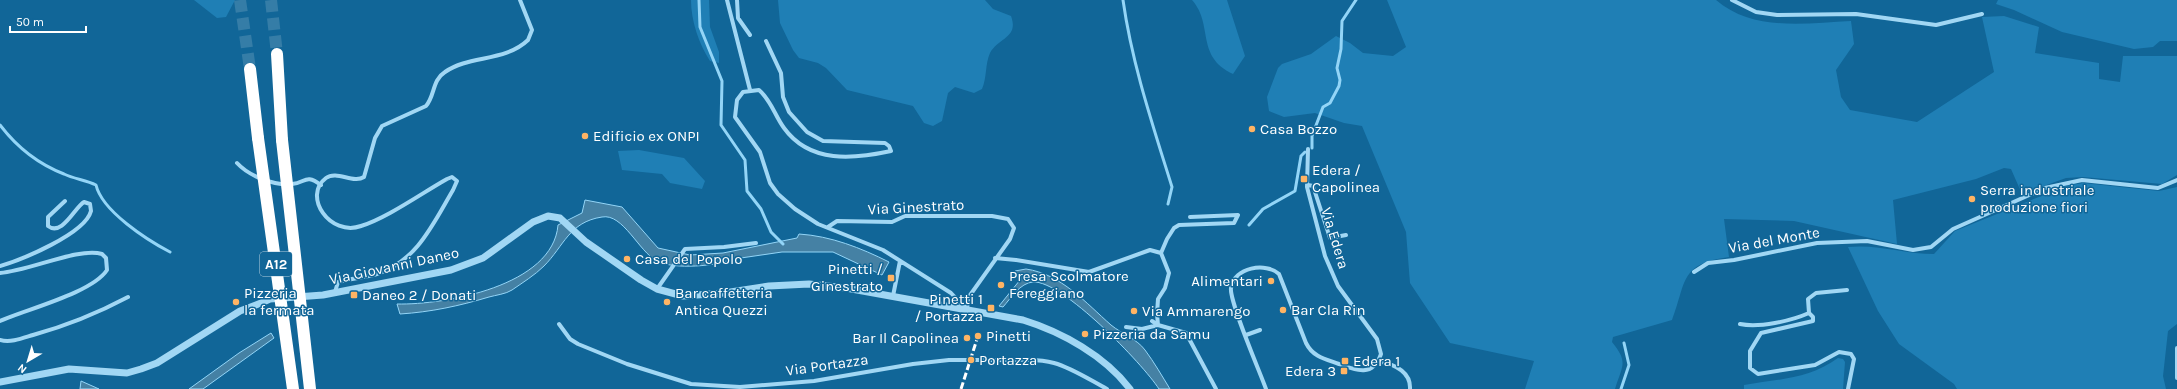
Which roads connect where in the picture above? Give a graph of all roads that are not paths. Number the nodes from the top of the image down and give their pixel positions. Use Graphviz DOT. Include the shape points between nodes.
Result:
graph roads {
  1 [pos="520,0"];
  2 [pos="727,0"];
  3 [pos="737,0"];
  4 [pos="1732,0"];
  5 [pos="1982,14"];
  6 [pos="750,34"];
  7 [pos="766,40"];
  8 [pos="277,54"];
  9 [pos="250,69"];
  10 [pos="750,90"];
  11 [pos="1308,149"];
  12 [pos="238,163"];
  13 [pos="2177,180"];
  14 [pos="321,185"];
  15 [pos="1308,185"];
  16 [pos="65,200"];
  17 [pos="1190,217"];
  18 [pos="828,227"];
  19 [pos="1346,235"];
  20 [pos="756,243"];
  21 [pos="1161,253"];
  22 [pos="995,258"];
  23 [pos="900,261"];
  24 [pos="0,266"];
  25 [pos="1694,272"];
  26 [pos="0,273"];
  27 [pos="657,289"];
  28 [pos="1847,290"];
  29 [pos="335,292"];
  30 [pos="128,296"];
  31 [pos="892,296"];
  32 [pos="967,310"];
  33 [pos="1808,313"];
  34 [pos="0,321"];
  35 [pos="1152,321"];
  36 [pos="559,324"];
  37 [pos="1740,324"];
  38 [pos="1158,325"];
  39 [pos="1126,327"];
  40 [pos="1260,330"];
  41 [pos="1246,335"];
  42 [pos="0,340"];
  43 [pos="2177,348"];
  44 [pos="1378,361"];
  45 [pos="2177,378"];
  46 [pos="0,382"];
  47 [pos="293,389"];
  48 [pos="310,389"];
  49 [pos="1107,389"];
  50 [pos="1130,389"];
  51 [pos="1216,389"];
  52 [pos="1266,389"];
  53 [pos="1410,389"];
  54 [pos="1848,389"];
  1 -- 14 [label="street" via="532,30 528,40 500,55 451,68 442,74 426,106 382,126 375,138 364,177 360,179 334,176 326,178"];
  2 -- 10 [label="street"];
  3 -- 6 [label="street" via="738,18"];
  4 -- 5 [label="street" via="1763,13 1856,14 1936,25"];
  7 -- 10 [label="street" via="781,73 783,97 789,112 807,132 823,141 885,143 890,146 891,151 861,158 841,158 808,149 789,136 766,96 759,90"];
  8 -- 48 [label="highway, A12, bridge" via="282,140"];
  9 -- 47 [label="highway, A12, bridge"];
  10 -- 18 [label="street" via="743,92 737,100 735,117 760,152 770,183 795,209 818,224"];
  11 -- 15 [label="street"];
  12 -- 14 [label="street" via="243,169 273,182 293,184 306,178 314,179"];
  13 -- 25 [label="street, Via del Monte" via="2158,188 2082,180 2058,184 1953,229 1932,246 1919,249 1901,249 1867,241 1817,243 1708,263"];
  14 -- 29 [label="street" via="318,202 320,211 335,224 349,229 374,220 447,179 452,177 457,181 419,246 409,257 377,274 338,282"];
  15 -- 19 [label="street, Via Edera" via="1313,186 1330,238"];
  15 -- 44 [label="street, Via Edera" via="1325,256 1338,286 1377,339 1381,354"];
  16 -- 24 [label="street" via="48,217 48,226 57,228 71,218 84,202 90,204 91,211 85,222 58,240"];
  17 -- 21 [label="street" via="1238,215 1234,223 1179,225 1174,228"];
  18 -- 22 [label="street, Via Ginestrato" via="837,221 892,222 905,216 992,216 1008,219 1014,228 1010,239"];
  18 -- 23 [label="street" via="883,250"];
  20 -- 27 [label="street" via="685,249"];
  21 -- 22 [label="street" via="1150,250 1089,272"];
  21 -- 38 [label="street" via="1170,273 1158,299"];
  22 -- 32 [label="street, Via Ginestrato" via="968,298"];
  23 -- 31 [label="street"];
  23 -- 32 [label="street" via="951,293"];
  26 -- 34 [label="street" via="14,272 84,252 102,254 106,258 107,270 102,277 87,287"];
  27 -- 29 [label="street, Via Giovanni Daneo" via="584,240 560,218 548,216 533,222 483,258 451,270"];
  27 -- 31 [label="street" via="683,296 797,284 846,288"];
  28 -- 33 [label="street" via="1816,293 1808,299"];
  29 -- 46 [label="street, Via Giovanni Daneo" via="261,303 240,312 157,363 126,373 68,369"];
  30 -- 42 [label="street" via="70,325 12,341"];
  31 -- 32 [label="street"];
  32 -- 50 [label="street" via="1042,326 1101,361"];
  33 -- 37 [label="street" via="1797,318 1751,327"];
  33 -- 54 [label="street" via="1813,317 1813,321 1808,324 1761,333 1750,351 1750,368 1758,374 1815,365 1840,352 1851,354 1854,359"];
  35 -- 38 [label="street"];
  36 -- 49 [label="street, Via Portazza, bridge" via="570,339 578,344 627,364 690,384 740,387 814,381 949,360 1028,360 1054,363"];
  38 -- 39 [label="street" via="1142,329"];
  38 -- 51 [label="street" via="1186,333"];
  40 -- 41 [label="street"];
  41 -- 44 [label="street" via="1231,288 1240,274 1253,268 1270,268 1279,274 1310,351 1358,371 1370,368"];
  41 -- 52 [label="street"];
  43 -- 45 [label="street"];
  44 -- 53 [label="street" via="1396,366 1404,372"];
}
